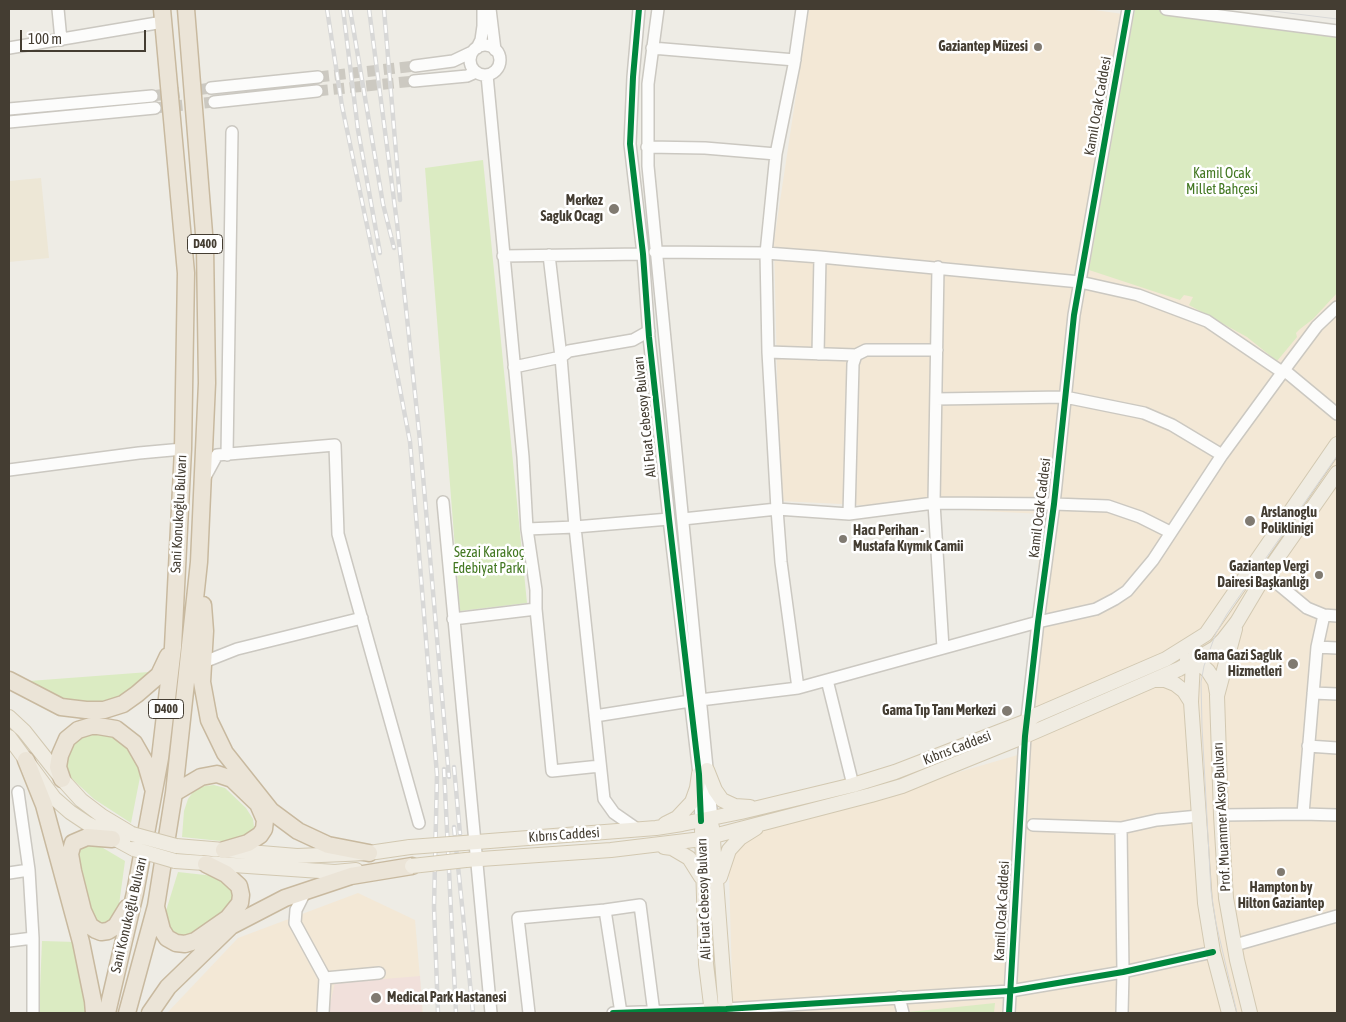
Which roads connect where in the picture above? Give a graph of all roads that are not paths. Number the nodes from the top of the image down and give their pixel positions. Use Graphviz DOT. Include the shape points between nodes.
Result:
graph roads {
  1 [pos="58,9"];
  2 [pos="186,9"];
  3 [pos="483,9"];
  4 [pos="490,9"];
  5 [pos="639,9"];
  6 [pos="658,9"];
  7 [pos="802,9"];
  8 [pos="1128,9"];
  9 [pos="1166,9"];
  10 [pos="163,16"];
  11 [pos="1337,31"];
  12 [pos="61,40"];
  13 [pos="9,48"];
  14 [pos="652,48"];
  15 [pos="475,50"];
  16 [pos="495,50"];
  17 [pos="795,60"];
  18 [pos="415,66"];
  19 [pos="481,73"];
  20 [pos="318,77"];
  21 [pos="414,81"];
  22 [pos="211,88"];
  23 [pos="317,91"];
  24 [pos="152,96"];
  25 [pos="214,102"];
  26 [pos="155,108"];
  27 [pos="9,109"];
  28 [pos="9,122"];
  29 [pos="232,132"];
  30 [pos="647,147"];
  31 [pos="776,154"];
  32 [pos="656,252"];
  33 [pos="766,253"];
  34 [pos="643,254"];
  35 [pos="548,255"];
  36 [pos="503,256"];
  37 [pos="820,257"];
  38 [pos="938,268"];
  39 [pos="1080,282"];
  40 [pos="1337,307"];
  41 [pos="649,331"];
  42 [pos="937,350"];
  43 [pos="768,352"];
  44 [pos="818,354"];
  45 [pos="856,355"];
  46 [pos="561,357"];
  47 [pos="514,367"];
  48 [pos="1283,371"];
  49 [pos="1065,397"];
  50 [pos="936,399"];
  51 [pos="1337,414"];
  52 [pos="1337,444"];
  53 [pos="183,449"];
  54 [pos="227,455"];
  55 [pos="1222,455"];
  56 [pos="9,470"];
  57 [pos="1337,473"];
  58 [pos="203,480"];
  59 [pos="443,502"];
  60 [pos="934,503"];
  61 [pos="1054,504"];
  62 [pos="776,510"];
  63 [pos="849,514"];
  64 [pos="669,519"];
  65 [pos="683,519"];
  66 [pos="575,527"];
  67 [pos="527,529"];
  68 [pos="1170,532"];
  69 [pos="199,562"];
  70 [pos="1266,574"];
  71 [pos="536,609"];
  72 [pos="1324,615"];
  73 [pos="1337,616"];
  74 [pos="362,618"];
  75 [pos="454,619"];
  76 [pos="1038,622"];
  77 [pos="1237,622"];
  78 [pos="1206,634"];
  79 [pos="173,647"];
  80 [pos="1317,647"];
  81 [pos="943,648"];
  82 [pos="1337,648"];
  83 [pos="1166,659"];
  84 [pos="1193,661"];
  85 [pos="204,662"];
  86 [pos="9,680"];
  87 [pos="827,680"];
  88 [pos="1154,680"];
  89 [pos="798,688"];
  90 [pos="1313,693"];
  91 [pos="1337,694"];
  92 [pos="1217,696"];
  93 [pos="695,701"];
  94 [pos="1191,702"];
  95 [pos="9,716"];
  96 [pos="595,716"];
  97 [pos="1027,721"];
  98 [pos="1025,736"];
  99 [pos="9,737"];
  100 [pos="1308,746"];
  101 [pos="1337,748"];
  102 [pos="26,760"];
  103 [pos="600,766"];
  104 [pos="703,772"];
  105 [pos="62,779"];
  106 [pos="853,785"];
  107 [pos="18,792"];
  108 [pos="154,792"];
  109 [pos="174,793"];
  110 [pos="766,806"];
  111 [pos="1303,814"];
  112 [pos="1221,815"];
  113 [pos="1337,815"];
  114 [pos="1199,816"];
  115 [pos="706,820"];
  116 [pos="769,821"];
  117 [pos="419,823"];
  118 [pos="1034,825"];
  119 [pos="656,828"];
  120 [pos="1121,828"];
  121 [pos="637,829"];
  122 [pos="708,838"];
  123 [pos="112,839"];
  124 [pos="469,842"];
  125 [pos="656,846"];
  126 [pos="224,850"];
  127 [pos="369,853"];
  128 [pos="471,859"];
  129 [pos="206,864"];
  130 [pos="412,866"];
  131 [pos="29,870"];
  132 [pos="9,872"];
  133 [pos="702,879"];
  134 [pos="718,887"];
  135 [pos="305,892"];
  136 [pos="135,893"];
  137 [pos="156,906"];
  138 [pos="605,910"];
  139 [pos="1337,919"];
  140 [pos="33,938"];
  141 [pos="9,940"];
  142 [pos="1235,945"];
  143 [pos="1213,952"];
  144 [pos="1123,972"];
  145 [pos="379,973"];
  146 [pos="325,978"];
  147 [pos="1010,992"];
  148 [pos="899,997"];
  149 [pos="719,1011"];
  150 [pos="654,1012"];
  151 [pos="33,1013"];
  152 [pos="94,1013"];
  153 [pos="107,1013"];
  154 [pos="127,1013"];
  155 [pos="150,1013"];
  156 [pos="323,1013"];
  157 [pos="491,1013"];
  158 [pos="529,1013"];
  159 [pos="618,1013"];
  160 [pos="903,1013"];
  161 [pos="1009,1013"];
  162 [pos="1122,1013"];
  163 [pos="1229,1013"];
  164 [pos="1250,1013"];
  1 -- 12 [label="street"];
  2 -- 58 [label="highway, Sani Konukoğlu Bulvarı / D400" via="205,246 207,383"];
  3 -- 15 [label="street" via="481,40"];
  4 -- 16 [label="street"];
  5 -- 34 [label="street, Ali Fuat Cebesoy Bulvarı" via="630,144"];
  6 -- 14 [label="street"];
  7 -- 17 [label="street"];
  8 -- 39 [label="street, Kamil Ocak Caddesi"];
  9 -- 11 [label="street"];
  10 -- 12 [label="street"];
  10 -- 53 [label="highway, Sani Konukoğlu Bulvarı / D400" via="186,273"];
  12 -- 13 [label="street"];
  14 -- 17 [label="street"];
  14 -- 30 [label="street"];
  15 -- 16 [label="street" via="486,46"];
  15 -- 18 [label="street" via="453,61"];
  15 -- 19 [label="street" via="470,64"];
  16 -- 19 [label="street" via="499,63 494,72"];
  17 -- 31 [label="street"];
  19 -- 21 [label="street"];
  19 -- 36 [label="street"];
  20 -- 22 [label="street"];
  23 -- 25 [label="street"];
  24 -- 27 [label="street"];
  26 -- 28 [label="street"];
  29 -- 54 [label="street"];
  30 -- 31 [label="street"];
  30 -- 32 [label="street"];
  31 -- 33 [label="street"];
  32 -- 33 [label="street"];
  32 -- 65 [label="street"];
  33 -- 37 [label="street"];
  33 -- 43 [label="street"];
  34 -- 35 [label="street"];
  34 -- 41 [label="street, Ali Fuat Cebesoy Bulvarı"];
  35 -- 36 [label="street"];
  35 -- 46 [label="street"];
  36 -- 47 [label="street"];
  37 -- 38 [label="street"];
  37 -- 44 [label="street"];
  38 -- 39 [label="street"];
  38 -- 42 [label="street"];
  39 -- 48 [label="street" via="1138,295 1207,321"];
  39 -- 49 [label="street, Kamil Ocak Caddesi"];
  40 -- 48 [label="street" via="1317,326"];
  41 -- 46 [label="street" via="633,340 569,351"];
  41 -- 64 [label="street, Ali Fuat Cebesoy Bulvarı"];
  42 -- 45 [label="street" via="866,350"];
  42 -- 50 [label="street"];
  43 -- 44 [label="street"];
  43 -- 62 [label="street"];
  44 -- 45 [label="street"];
  45 -- 63 [label="street" via="853,364"];
  46 -- 47 [label="street"];
  46 -- 66 [label="street"];
  47 -- 67 [label="street"];
  48 -- 51 [label="street"];
  48 -- 55 [label="street"];
  49 -- 50 [label="street"];
  49 -- 55 [label="street" via="1144,414 1172,425"];
  49 -- 61 [label="street, Kamil Ocak Caddesi"];
  50 -- 60 [label="street"];
  52 -- 78 [label="main road, Kıbrıs Caddesi"];
  53 -- 56 [label="street"];
  53 -- 79 [label="highway, Sani Konukoğlu Bulvarı / D400"];
  54 -- 58 [label="street" via="217,456"];
  54 -- 74 [label="street" via="335,445 338,534"];
  55 -- 68 [label="street"];
  57 -- 70 [label="main road"];
  58 -- 69 [label="highway, Sani Konukoğlu Bulvarı / D400"];
  59 -- 75 [label="street"];
  60 -- 61 [label="street"];
  60 -- 63 [label="street"];
  60 -- 81 [label="street"];
  61 -- 68 [label="street" via="1108,506"];
  61 -- 76 [label="street, Kamil Ocak Caddesi"];
  62 -- 63 [label="street"];
  62 -- 65 [label="street"];
  62 -- 89 [label="street"];
  64 -- 66 [label="street"];
  64 -- 93 [label="street, Ali Fuat Cebesoy Bulvarı"];
  65 -- 93 [label="street"];
  66 -- 67 [label="street"];
  66 -- 96 [label="street"];
  67 -- 71 [label="street"];
  68 -- 76 [label="street" via="1153,560 1127,591 1096,609"];
  69 -- 85 [label="highway" via="205,631"];
  69 -- 109 [label="highway, Sani Konukoğlu Bulvarı / D400"];
  70 -- 72 [label="street" via="1307,608"];
  70 -- 77 [label="main road"];
  71 -- 75 [label="street"];
  71 -- 103 [label="street" via="552,771"];
  72 -- 73 [label="street"];
  72 -- 80 [label="street"];
  74 -- 85 [label="street" via="237,649"];
  74 -- 117 [label="street"];
  75 -- 124 [label="street"];
  76 -- 81 [label="street"];
  76 -- 97 [label="street, Kamil Ocak Caddesi"];
  77 -- 84 [label="main road" via="1214,648"];
  77 -- 92 [label="main road, Prof. Muammer Aksoy Bulvarı"];
  78 -- 83 [label="main road, Kıbrıs Caddesi"];
  78 -- 84 [label="main road, Prof. Muammer Aksoy Bulvarı"];
  79 -- 86 [label="highway" via="159,675 123,704 104,710 61,707"];
  79 -- 108 [label="highway, Sani Konukoğlu Bulvarı / D400"];
  80 -- 82 [label="street"];
  80 -- 90 [label="street"];
  81 -- 87 [label="street"];
  83 -- 84 [label="main road"];
  83 -- 97 [label="main road, Kıbrıs Caddesi"];
  84 -- 88 [label="main road"];
  84 -- 92 [label="main road" via="1204,666 1212,676"];
  84 -- 94 [label="main road, Prof. Muammer Aksoy Bulvarı"];
  85 -- 127 [label="highway" via="202,682 209,720 225,753 271,811 298,831 328,845"];
  87 -- 89 [label="street"];
  87 -- 106 [label="street"];
  88 -- 94 [label="main road" via="1175,684"];
  88 -- 98 [label="main road"];
  89 -- 93 [label="street"];
  90 -- 91 [label="street"];
  90 -- 100 [label="street"];
  92 -- 112 [label="main road, Prof. Muammer Aksoy Bulvarı"];
  93 -- 96 [label="street"];
  93 -- 104 [label="street, Ali Fuat Cebesoy Bulvarı"];
  94 -- 114 [label="main road, Prof. Muammer Aksoy Bulvarı"];
  95 -- 105 [label="main road, Kıbrıs Caddesi"];
  96 -- 103 [label="street"];
  97 -- 98 [label="street, Kamil Ocak Caddesi"];
  97 -- 106 [label="main road, Kıbrıs Caddesi"];
  98 -- 116 [label="main road" via="902,786"];
  98 -- 147 [label="street, Kamil Ocak Caddesi"];
  99 -- 102 [label="main road"];
  100 -- 101 [label="street"];
  100 -- 111 [label="street"];
  102 -- 123 [label="main road" via="54,798"];
  102 -- 152 [label="highway" via="44,806 81,942"];
  103 -- 121 [label="street" via="604,800 614,813"];
  104 -- 110 [label="main road" via="722,800 735,806"];
  104 -- 115 [label="street, Ali Fuat Cebesoy Bulvarı"];
  104 -- 119 [label="main road" via="692,802 684,812"];
  105 -- 108 [label="highway" via="58,767 67,739 84,727 108,727 134,743 146,764"];
  105 -- 126 [label="main road, Kıbrıs Caddesi, bridge" via="102,816 132,834 176,846"];
  106 -- 110 [label="main road, Kıbrıs Caddesi"];
  107 -- 131 [label="street"];
  108 -- 136 [label="highway, Sani Konukoğlu Bulvarı / D400"];
  109 -- 126 [label="highway" via="201,777 217,774 232,779 258,804 265,820 260,836"];
  109 -- 137 [label="highway, Sani Konukoğlu Bulvarı / D400"];
  110 -- 115 [label="main road, Kıbrıs Caddesi"];
  111 -- 112 [label="street"];
  111 -- 113 [label="street"];
  112 -- 142 [label="main road, Prof. Muammer Aksoy Bulvarı" via="1226,898"];
  114 -- 120 [label="street"];
  114 -- 143 [label="main road, Prof. Muammer Aksoy Bulvarı" via="1205,903"];
  115 -- 119 [label="main road, Kıbrıs Caddesi"];
  115 -- 122 [label="main road, Ali Fuat Cebesoy Bulvarı"];
  116 -- 122 [label="main road"];
  116 -- 134 [label="main road" via="740,838 729,850"];
  118 -- 120 [label="street"];
  119 -- 121 [label="main road, Kıbrıs Caddesi"];
  120 -- 144 [label="street"];
  121 -- 124 [label="main road, Kıbrıs Caddesi"];
  122 -- 125 [label="main road"];
  122 -- 133 [label="main road, Ali Fuat Cebesoy Bulvarı"];
  122 -- 134 [label="main road"];
  123 -- 129 [label="main road, bridge" via="175,861"];
  123 -- 136 [label="highway" via="87,837 73,843 71,848 72,871 90,926 101,932 116,926"];
  124 -- 127 [label="main road, Kıbrıs Caddesi, bridge"];
  124 -- 128 [label="street"];
  125 -- 128 [label="main road"];
  125 -- 133 [label="main road" via="680,852 696,866"];
  126 -- 127 [label="main road, Kıbrıs Caddesi" via="297,856"];
  128 -- 130 [label="main road, bridge"];
  128 -- 157 [label="street"];
  129 -- 130 [label="main road" via="335,872"];
  129 -- 137 [label="highway" via="226,874 239,886 240,903 228,918 195,941 176,943 162,930"];
  130 -- 135 [label="highway" via="352,876"];
  131 -- 132 [label="street"];
  131 -- 140 [label="street"];
  133 -- 149 [label="main road, Ali Fuat Cebesoy Bulvarı" via="706,964"];
  134 -- 149 [label="main road"];
  135 -- 146 [label="street" via="296,910 295,924"];
  135 -- 155 [label="highway" via="285,898 231,926 168,987"];
  136 -- 153 [label="highway, Sani Konukoğlu Bulvarı / D400"];
  137 -- 154 [label="highway, Sani Konukoğlu Bulvarı / D400"];
  138 -- 150 [label="street" via="640,905"];
  138 -- 158 [label="street" via="518,918"];
  138 -- 159 [label="street"];
  139 -- 142 [label="street"];
  140 -- 141 [label="street"];
  140 -- 151 [label="street"];
  142 -- 164 [label="main road, Prof. Muammer Aksoy Bulvarı"];
  143 -- 144 [label="street"];
  143 -- 163 [label="main road, Prof. Muammer Aksoy Bulvarı"];
  144 -- 147 [label="street"];
  144 -- 162 [label="street"];
  145 -- 146 [label="street"];
  146 -- 156 [label="street"];
  147 -- 148 [label="street"];
  147 -- 161 [label="street, Kamil Ocak Caddesi"];
  148 -- 149 [label="street"];
  148 -- 160 [label="street"];
  149 -- 150 [label="street"];
  150 -- 159 [label="street"];
}
